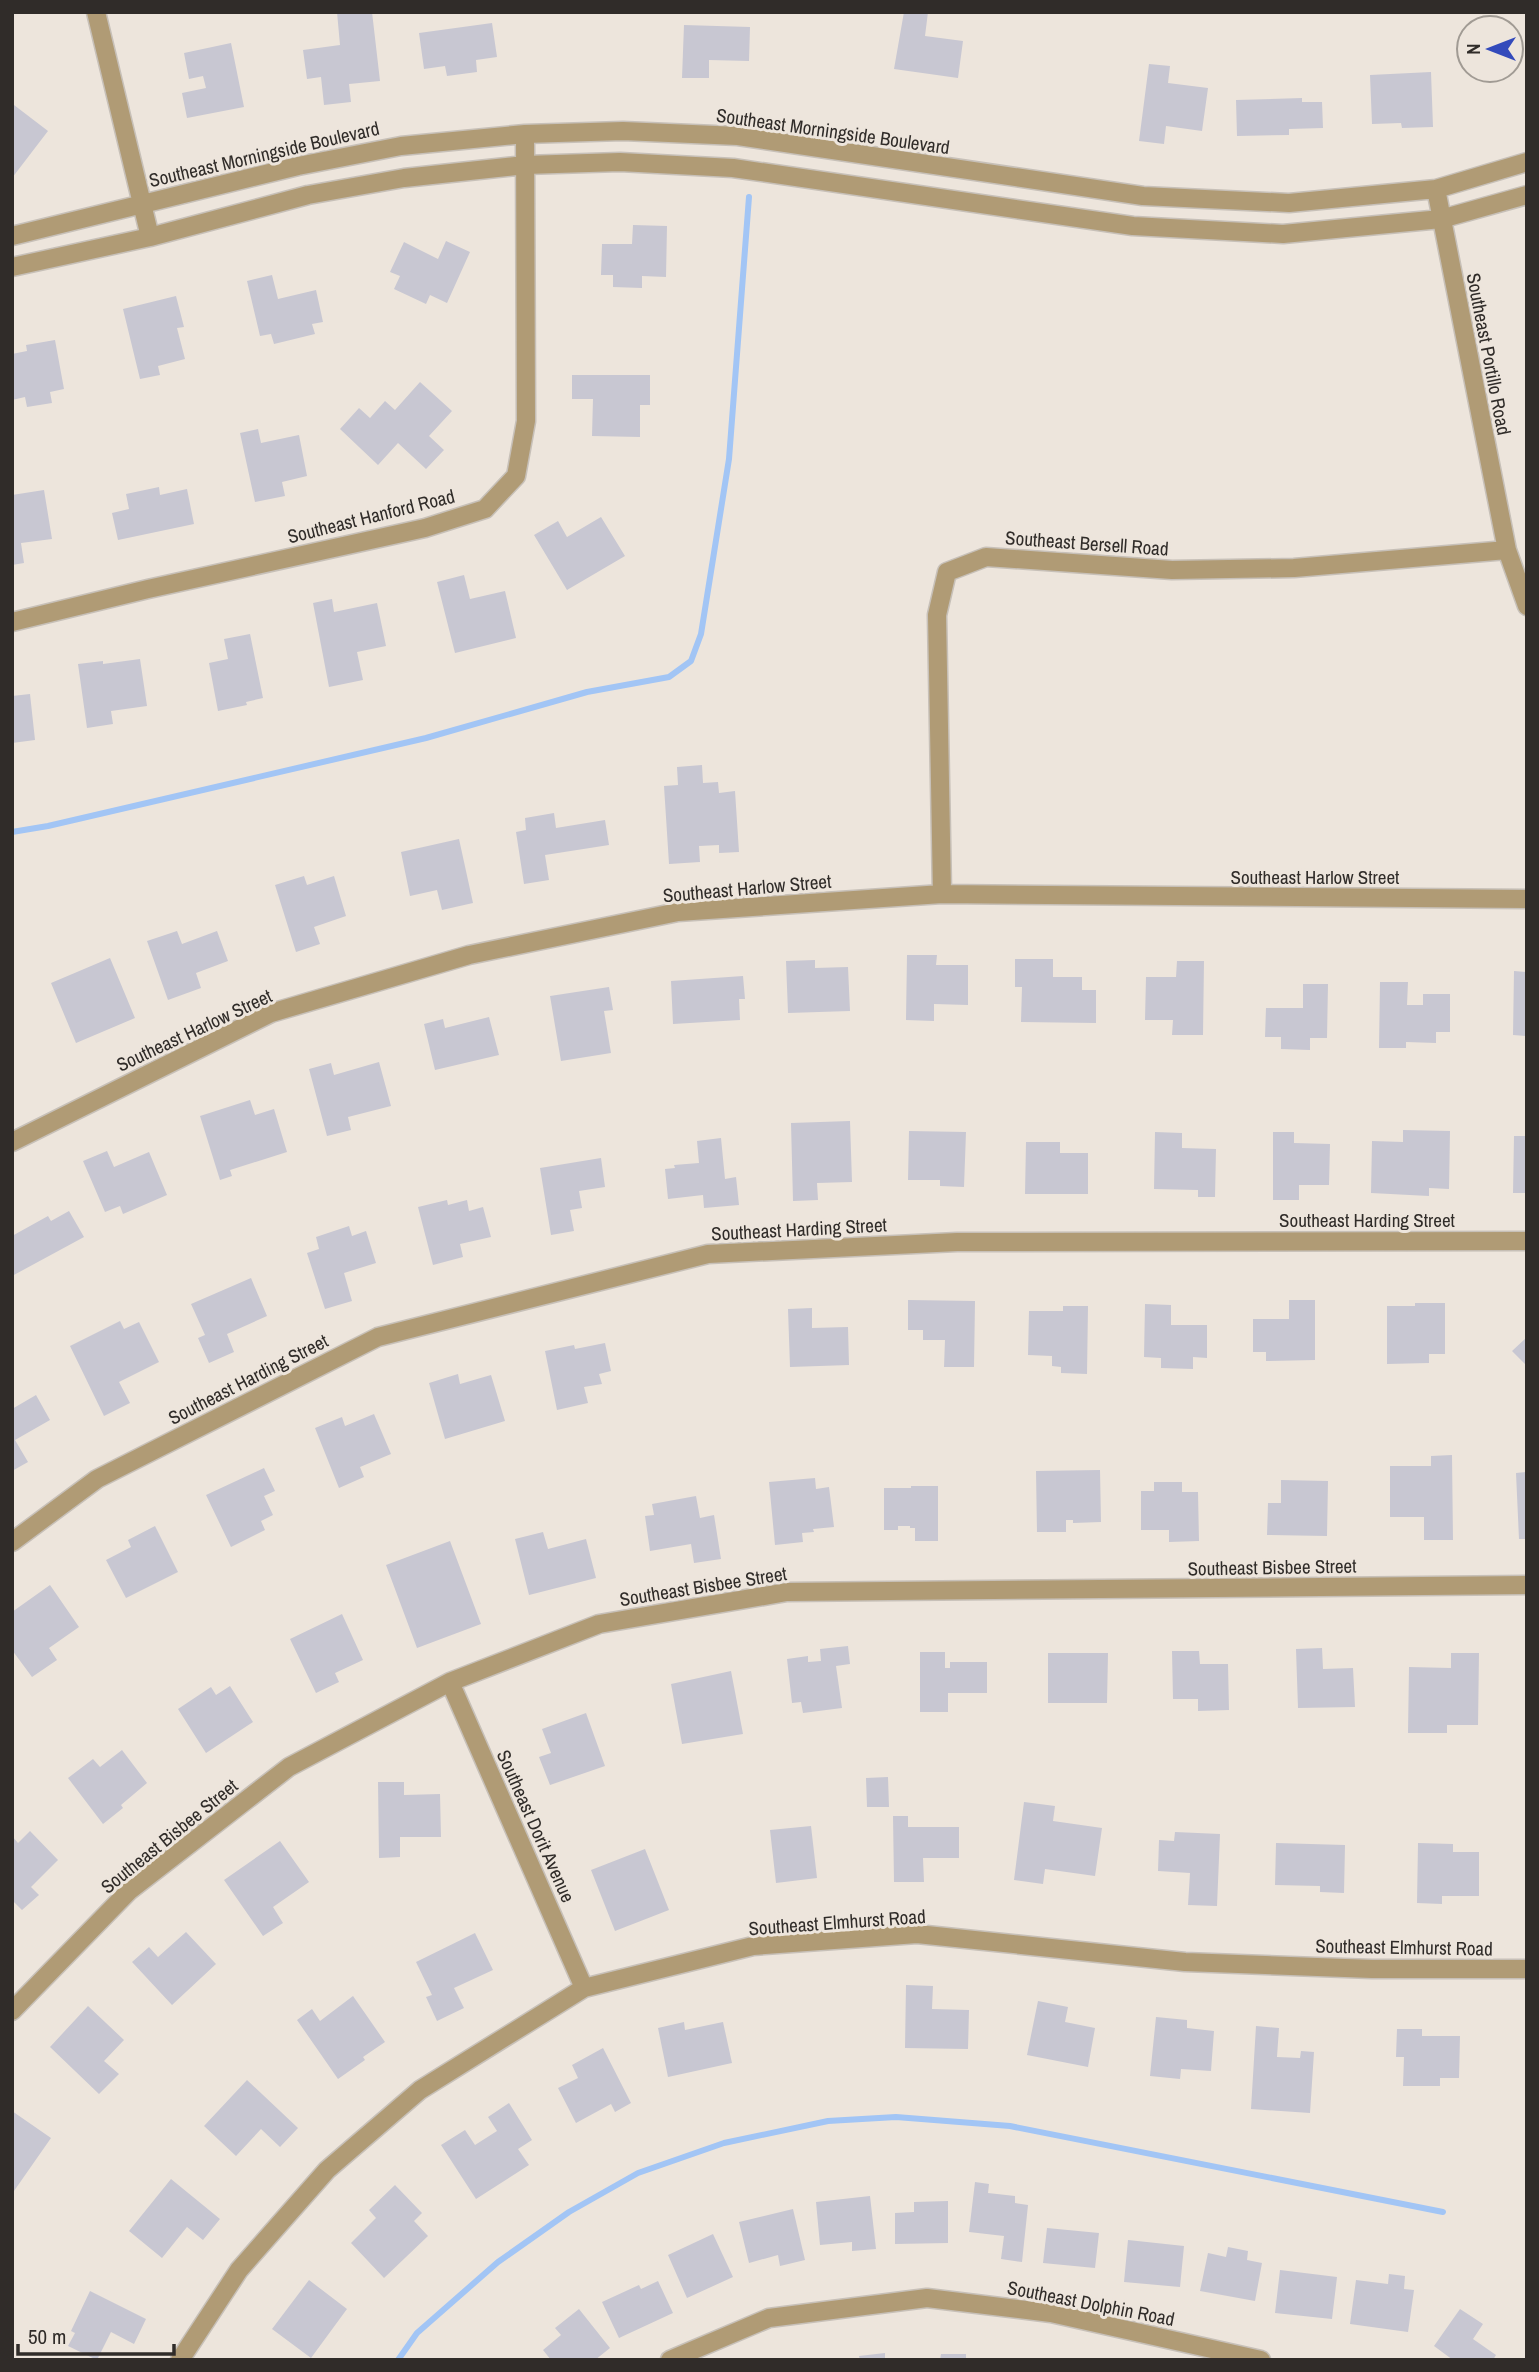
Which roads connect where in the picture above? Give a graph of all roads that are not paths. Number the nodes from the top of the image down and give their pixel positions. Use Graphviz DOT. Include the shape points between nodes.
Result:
graph roads {
  1 [pos="96,12"];
  2 [pos="525,134"];
  3 [pos="837,151"];
  4 [pos="1527,162"];
  5 [pos="525,165"];
  6 [pos="831,182"];
  7 [pos="1436,189"];
  8 [pos="1527,195"];
  9 [pos="1143,196"];
  10 [pos="142,203"];
  11 [pos="1441,219"];
  12 [pos="1133,226"];
  13 [pos="12,236"];
  14 [pos="150,237"];
  15 [pos="12,267"];
  16 [pos="1507,550"];
  17 [pos="1527,606"];
  18 [pos="12,622"];
  19 [pos="942,894"];
  20 [pos="1527,899"];
  21 [pos="12,1142"];
  22 [pos="1527,1241"];
  23 [pos="12,1542"];
  24 [pos="1527,1585"];
  25 [pos="450,1682"];
  26 [pos="1527,1969"];
  27 [pos="584,1987"];
  28 [pos="12,2011"];
  29 [pos="180,2360"];
  30 [pos="670,2360"];
  31 [pos="1261,2360"];
  1 -- 10 [label="street"];
  2 -- 3 [label="street, Southeast Morningside Boulevard" via="623,131 738,136"];
  2 -- 5 [label="street, Southeast Hanford Road"];
  2 -- 10 [label="street, Southeast Morningside Boulevard" via="401,146"];
  3 -- 6 [label="street"];
  3 -- 9 [label="street, Southeast Morningside Boulevard"];
  4 -- 7 [label="street, Southeast Morningside Boulevard"];
  5 -- 6 [label="street" via="620,162 733,168"];
  5 -- 14 [label="street" via="404,178 308,195"];
  5 -- 18 [label="street, Southeast Hanford Road" via="526,421 516,476 485,509 425,528"];
  6 -- 12 [label="street"];
  7 -- 9 [label="street, Southeast Morningside Boulevard" via="1289,203"];
  7 -- 11 [label="street, Southeast Portillo Road"];
  8 -- 11 [label="street"];
  9 -- 12 [label="street"];
  10 -- 13 [label="street, Southeast Morningside Boulevard"];
  10 -- 14 [label="street"];
  11 -- 12 [label="street" via="1283,234"];
  11 -- 16 [label="street, Southeast Portillo Road"];
  14 -- 15 [label="street"];
  16 -- 17 [label="street, Southeast Portillo Road"];
  16 -- 19 [label="street, Southeast Bersell Road" via="1294,568 1172,570 986,557 947,572 937,615"];
  19 -- 20 [label="street, Southeast Harlow Street"];
  19 -- 21 [label="street, Southeast Harlow Street" via="678,912 469,955 271,1013"];
  22 -- 23 [label="street, Southeast Harding Street" via="957,1242 708,1254 377,1337 97,1479"];
  24 -- 25 [label="street, Southeast Bisbee Street" via="787,1592 599,1624"];
  25 -- 27 [label="street, Southeast Dorit Avenue"];
  25 -- 28 [label="street, Southeast Bisbee Street" via="289,1767 129,1891"];
  26 -- 27 [label="street, Southeast Elmhurst Road" via="1185,1962 917,1934 752,1946"];
  27 -- 29 [label="street, Southeast Elmhurst Road" via="421,2090 327,2170 239,2270"];
  30 -- 31 [label="street, Southeast Dolphin Road" via="769,2318 928,2298 1051,2313"];
}
